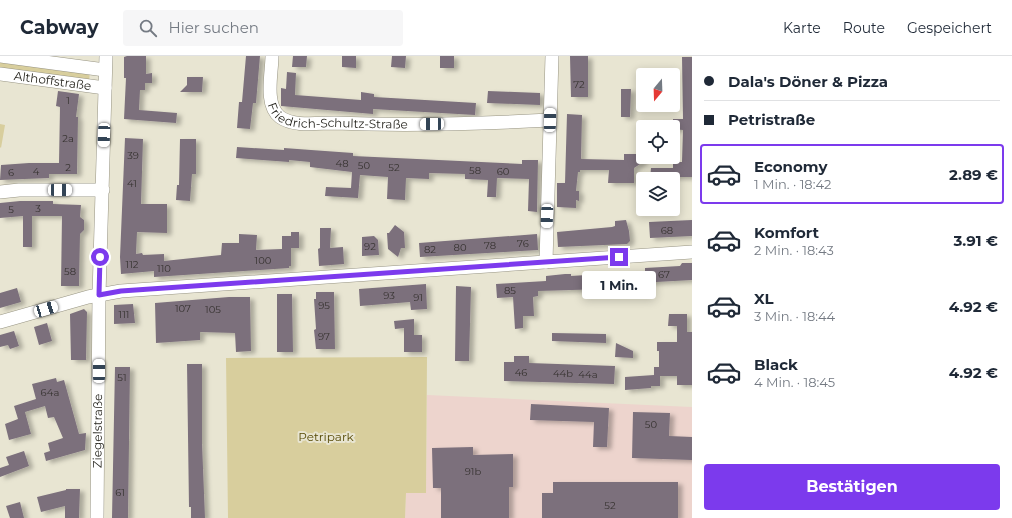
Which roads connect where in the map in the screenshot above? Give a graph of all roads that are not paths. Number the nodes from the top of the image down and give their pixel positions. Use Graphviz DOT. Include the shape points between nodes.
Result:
graph roads {
  1 [pos="0,56"];
  2 [pos="106,56"];
  3 [pos="272,56"];
  4 [pos="552,56"];
  5 [pos="106,70"];
  6 [pos="0,74"];
  7 [pos="105,88"];
  8 [pos="550,120"];
  9 [pos="103,190"];
  10 [pos="0,192"];
  11 [pos="692,252"];
  12 [pos="546,262"];
  13 [pos="99,295"];
  14 [pos="0,322"];
  15 [pos="97,518"];
  1 -- 5 [label="street, Althoffstraße"];
  2 -- 5 [label="street, Ziegelstraße"];
  3 -- 8 [label="street, Friedrich-Schultz-Straße" via="271,101 274,110 287,121 369,124"];
  4 -- 8 [label="street"];
  5 -- 7 [label="street, Ziegelstraße"];
  6 -- 7 [label="street, Althoffstraße"];
  7 -- 9 [label="street, Ziegelstraße"];
  8 -- 12 [label="street"];
  9 -- 10 [label="street"];
  9 -- 13 [label="street, Ziegelstraße"];
  11 -- 12 [label="street"];
  12 -- 13 [label="street" via="128,290"];
  13 -- 14 [label="street"];
  13 -- 15 [label="street, Ziegelstraße"];
}
